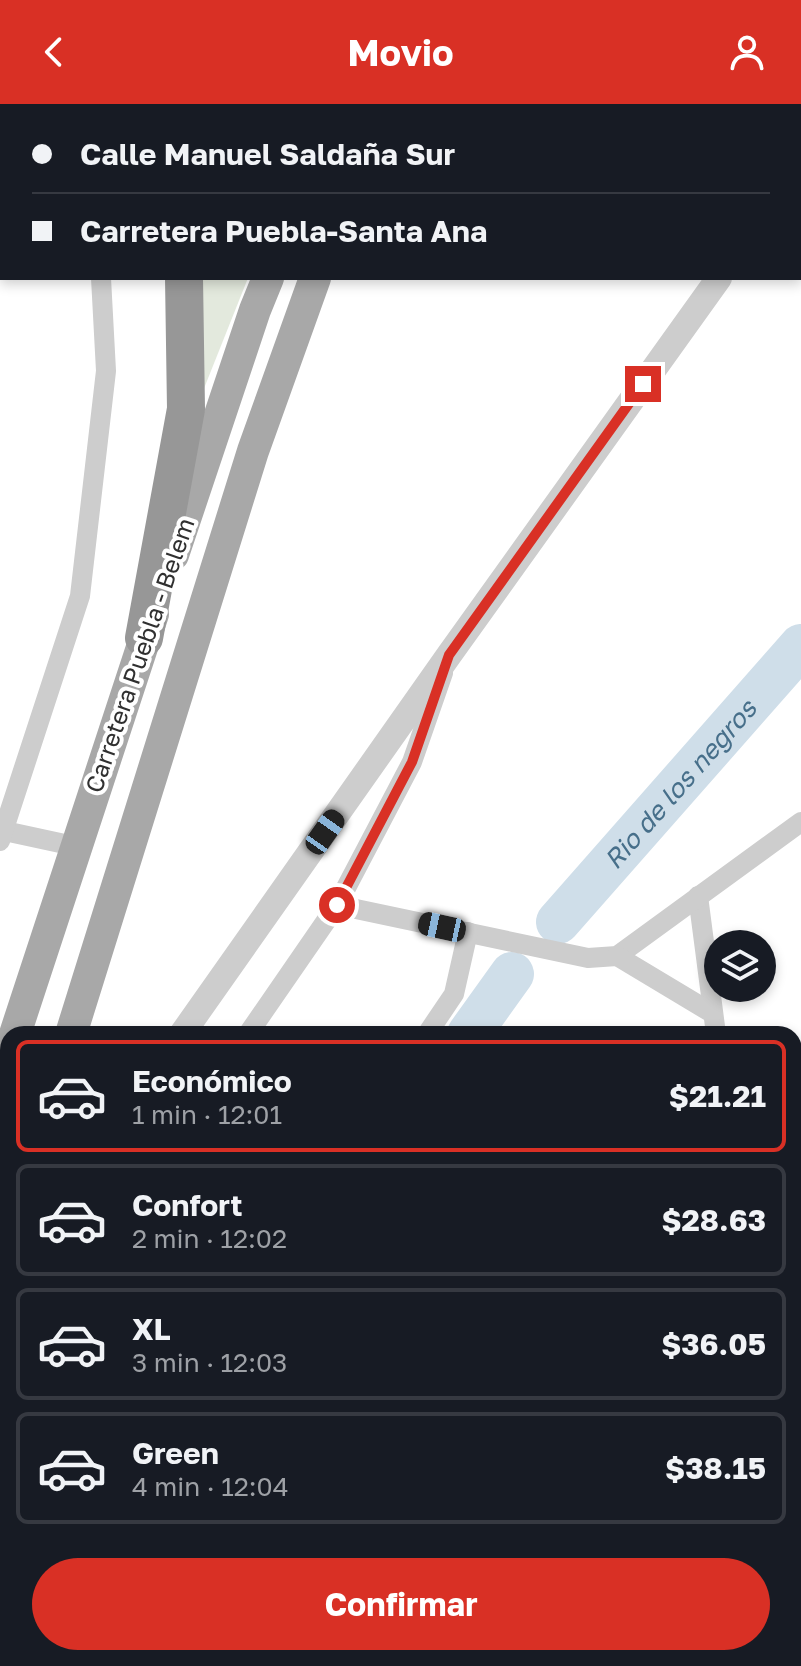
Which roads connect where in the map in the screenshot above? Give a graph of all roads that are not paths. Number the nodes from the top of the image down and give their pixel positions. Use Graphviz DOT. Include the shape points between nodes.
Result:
graph roads {
  1 [pos="101,280"];
  2 [pos="184,280"];
  3 [pos="267,280"];
  4 [pos="314,280"];
  5 [pos="718,280"];
  6 [pos="144,638"];
  7 [pos="449,655"];
  8 [pos="801,822"];
  9 [pos="1,834"];
  10 [pos="74,846"];
  11 [pos="698,896"];
  12 [pos="337,905"];
  13 [pos="468,932"];
  14 [pos="617,956"];
  15 [pos="712,1013"];
  16 [pos="18,1026"];
  17 [pos="73,1026"];
  18 [pos="188,1026"];
  19 [pos="254,1026"];
  20 [pos="432,1026"];
  21 [pos="714,1026"];
  1 -- 9 [label="street" via="106,371 80,596"];
  2 -- 6 [label="highway" via="186,409"];
  3 -- 6 [label="main road, Carretera Puebla - Belem"];
  4 -- 17 [label="main road, Carretera Puebla - Belem" via="253,451"];
  5 -- 7 [label="street"];
  6 -- 10 [label="main road, Carretera Puebla - Belem"];
  7 -- 12 [label="street" via="412,762"];
  7 -- 18 [label="street"];
  8 -- 11 [label="street"];
  9 -- 10 [label="street"];
  10 -- 16 [label="main road, Carretera Puebla - Belem"];
  11 -- 14 [label="street"];
  11 -- 15 [label="street"];
  12 -- 13 [label="street"];
  12 -- 19 [label="street"];
  13 -- 14 [label="street" via="588,958"];
  13 -- 20 [label="street" via="454,994"];
  14 -- 15 [label="street"];
  15 -- 21 [label="street"];
}
